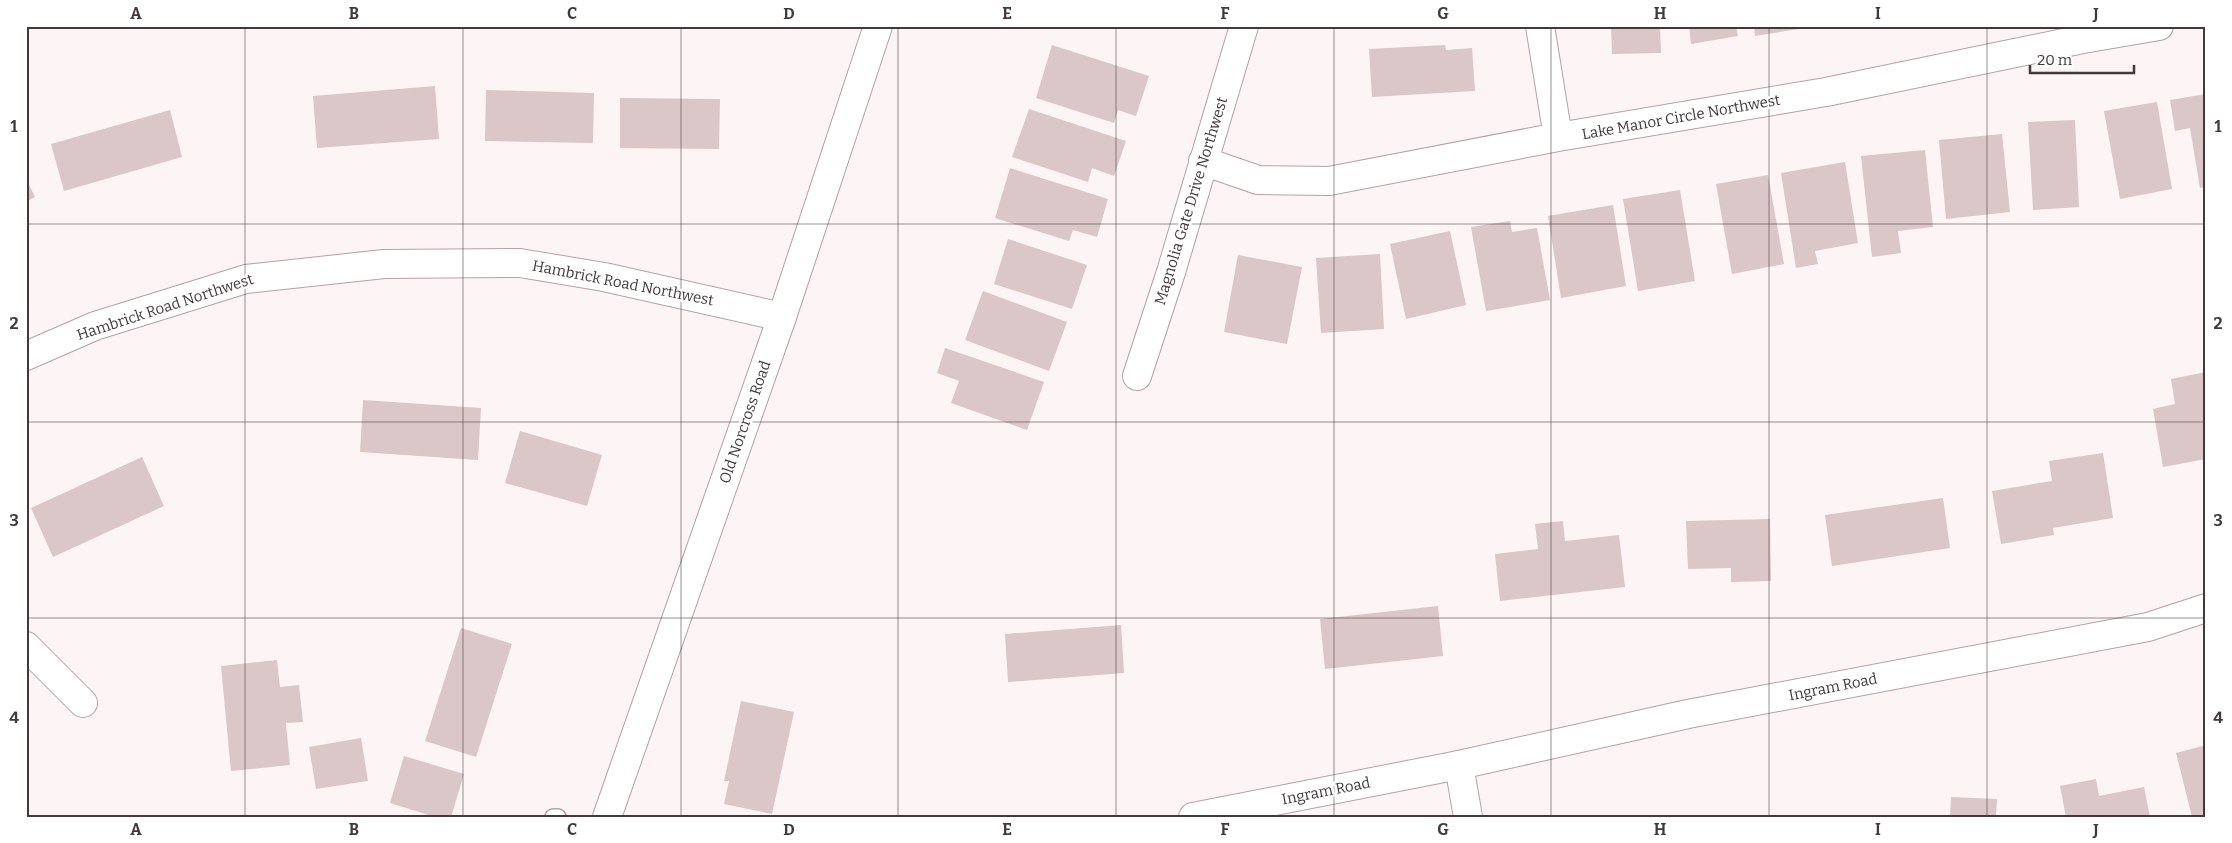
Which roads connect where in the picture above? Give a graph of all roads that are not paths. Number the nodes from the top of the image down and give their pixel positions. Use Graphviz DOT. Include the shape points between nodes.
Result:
graph roads {
  1 [pos="878,26"];
  2 [pos="1244,26"];
  3 [pos="1540,26"];
  4 [pos="2159,26"];
  5 [pos="2081,33"];
  6 [pos="1558,138"];
  7 [pos="1203,161"];
  8 [pos="782,317"];
  9 [pos="26,356"];
  10 [pos="1137,376"];
  11 [pos="2206,608"];
  12 [pos="26,646"];
  13 [pos="83,703"];
  14 [pos="1459,765"];
  15 [pos="611,813"];
  16 [pos="553,817"];
  17 [pos="558,817"];
  18 [pos="1193,817"];
  19 [pos="1468,817"];
  1 -- 8 [label="street, Old Norcross Road"];
  2 -- 7 [label="street, Magnolia Gate Drive Northwest"];
  3 -- 6 [label="street"];
  4 -- 5 [label="street, Lake Manor Circle Northwest"];
  5 -- 6 [label="street, Lake Manor Circle Northwest" via="1826,92"];
  6 -- 7 [label="street, Lake Manor Circle Northwest" via="1329,181 1258,180"];
  7 -- 10 [label="street, Magnolia Gate Drive Northwest"];
  8 -- 9 [label="street, Hambrick Road Northwest" via="604,277 520,263 384,264 246,279 95,326"];
  8 -- 15 [label="street, Old Norcross Road"];
  11 -- 14 [label="street, Ingram Road" via="2148,627 1688,714"];
  12 -- 13 [label="street"];
  14 -- 18 [label="street, Ingram Road"];
  14 -- 19 [label="street"];
  16 -- 17 [label="lane"];
}
